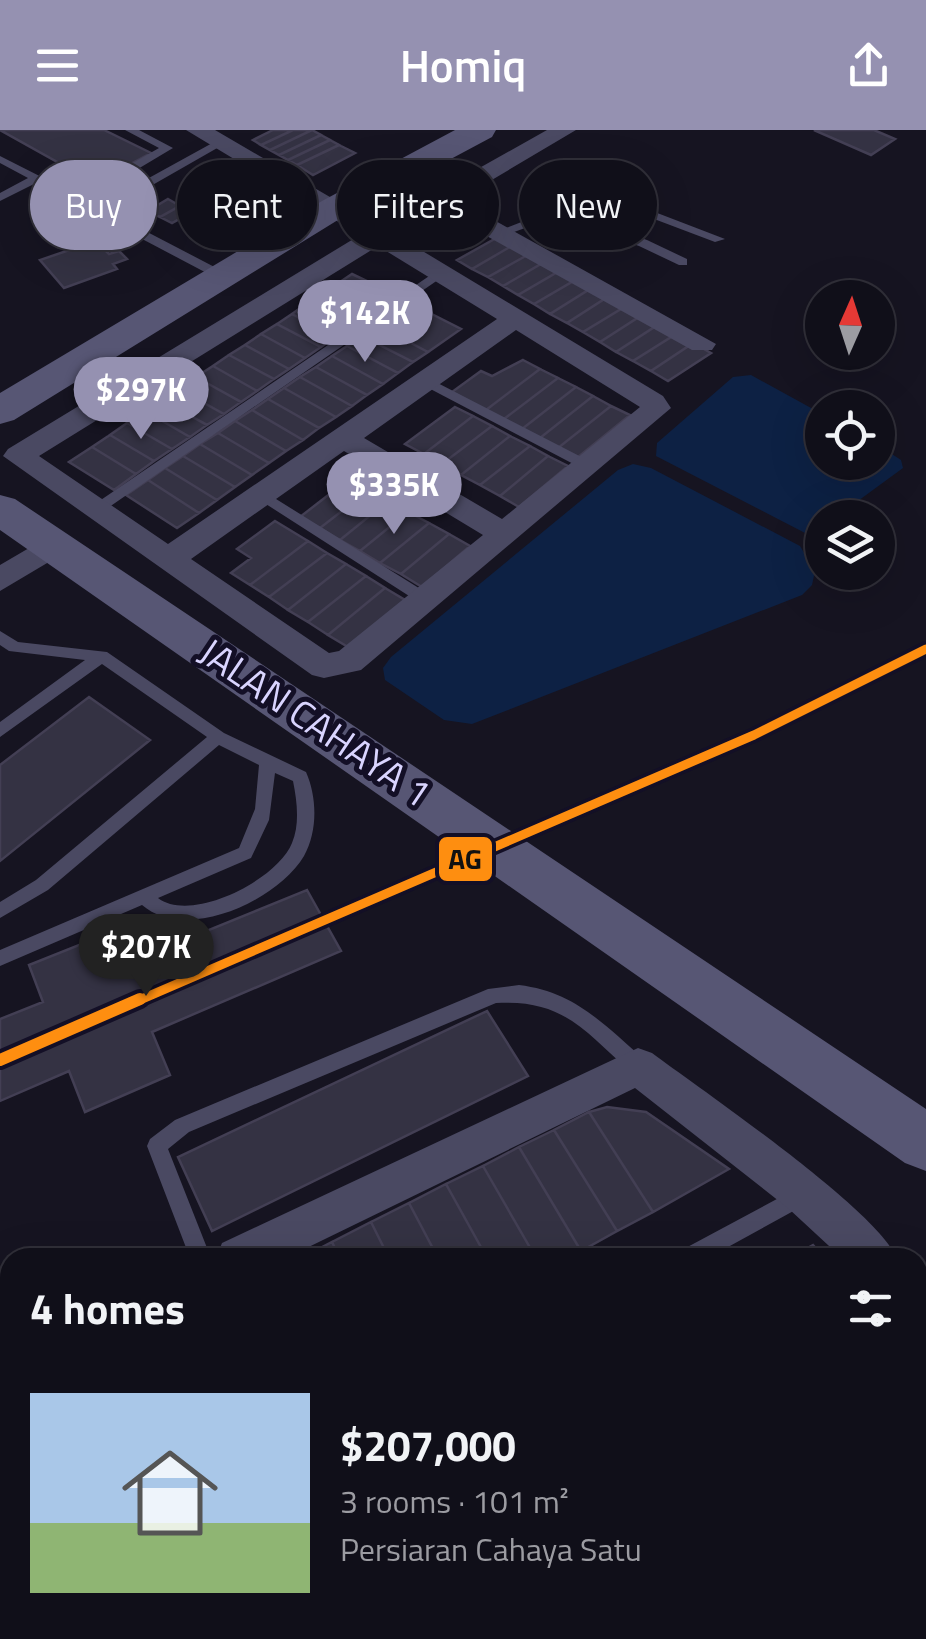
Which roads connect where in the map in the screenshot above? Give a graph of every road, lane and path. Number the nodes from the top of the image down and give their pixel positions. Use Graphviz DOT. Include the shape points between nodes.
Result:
graph roads {
  1 [pos="130,130"];
  2 [pos="198,130"];
  3 [pos="480,130"];
  4 [pos="564,130"];
  5 [pos="220,143"];
  6 [pos="0,160"];
  7 [pos="146,160"];
  8 [pos="499,166"];
  9 [pos="30,175"];
  10 [pos="157,178"];
  11 [pos="30,181"];
  12 [pos="0,198"];
  13 [pos="334,208"];
  14 [pos="337,210"];
  15 [pos="657,216"];
  16 [pos="519,226"];
  17 [pos="499,230"];
  18 [pos="502,232"];
  19 [pos="719,239"];
  20 [pos="157,242"];
  21 [pos="354,250"];
  22 [pos="403,250"];
  23 [pos="657,250"];
  24 [pos="682,262"];
  25 [pos="442,274"];
  26 [pos="222,276"];
  27 [pos="516,318"];
  28 [pos="702,344"];
  29 [pos="424,380"];
  30 [pos="0,411"];
  31 [pos="341,437"];
  32 [pos="588,466"];
  33 [pos="260,494"];
  34 [pos="0,509"];
  35 [pos="97,509"];
  36 [pos="505,534"];
  37 [pos="53,545"];
  38 [pos="170,558"];
  39 [pos="0,580"];
  40 [pos="425,599"];
  41 [pos="5,647"];
  42 [pos="102,656"];
  43 [pos="0,731"];
  44 [pos="218,737"];
  45 [pos="267,762"];
  46 [pos="146,898"];
  47 [pos="0,911"];
  48 [pos="0,958"];
  49 [pos="638,1066"];
  50 [pos="926,1143"];
  51 [pos="804,1194"];
  52 [pos="196,1248"];
  53 [pos="259,1248"];
  54 [pos="705,1248"];
  55 [pos="864,1248"];
  1 -- 7 [label="lane" via="167,148"];
  2 -- 5 [label="street"];
  3 -- 13 [label="street"];
  4 -- 8 [label="street"];
  5 -- 10 [label="lane"];
  5 -- 13 [label="street"];
  6 -- 9 [label="lane"];
  11 -- 12 [label="lane"];
  13 -- 14 [label="street"];
  13 -- 26 [label="street"];
  15 -- 19 [label="lane"];
  16 -- 18 [label="lane"];
  17 -- 18 [label="street"];
  18 -- 28 [label="street"];
  20 -- 26 [label="lane"];
  21 -- 35 [label="street" via="18,456"];
  22 -- 25 [label="street"];
  23 -- 24 [label="lane"];
  25 -- 27 [label="street"];
  25 -- 35 [label="lane"];
  26 -- 30 [label="street"];
  27 -- 29 [label="street"];
  27 -- 32 [label="street" via="657,408"];
  29 -- 31 [label="street"];
  29 -- 32 [label="lane"];
  31 -- 33 [label="street"];
  31 -- 36 [label="street"];
  32 -- 36 [label="street"];
  33 -- 38 [label="street"];
  33 -- 40 [label="lane"];
  34 -- 37 [label="street, JALAN CAHAYA 1"];
  35 -- 38 [label="street"];
  36 -- 40 [label="street"];
  37 -- 39 [label="street"];
  37 -- 50 [label="street, JALAN CAHAYA 1"];
  38 -- 40 [label="street" via="324,666 349,661"];
  41 -- 42 [label="lane"];
  42 -- 43 [label="lane"];
  42 -- 44 [label="lane"];
  44 -- 45 [label="lane"];
  44 -- 47 [label="lane" via="42,885"];
  45 -- 46 [label="lane" via="258,834 245,853"];
  45 -- 46 [label="lane" via="300,777 306,796 299,850 284,869 206,911 165,912"];
  46 -- 48 [label="lane"];
  49 -- 51 [label="street"];
  49 -- 52 [label="lane" via="554,996 495,995 182,1126 157,1146"];
  49 -- 53 [label="street"];
  51 -- 54 [label="lane"];
  51 -- 55 [label="street"];
}
